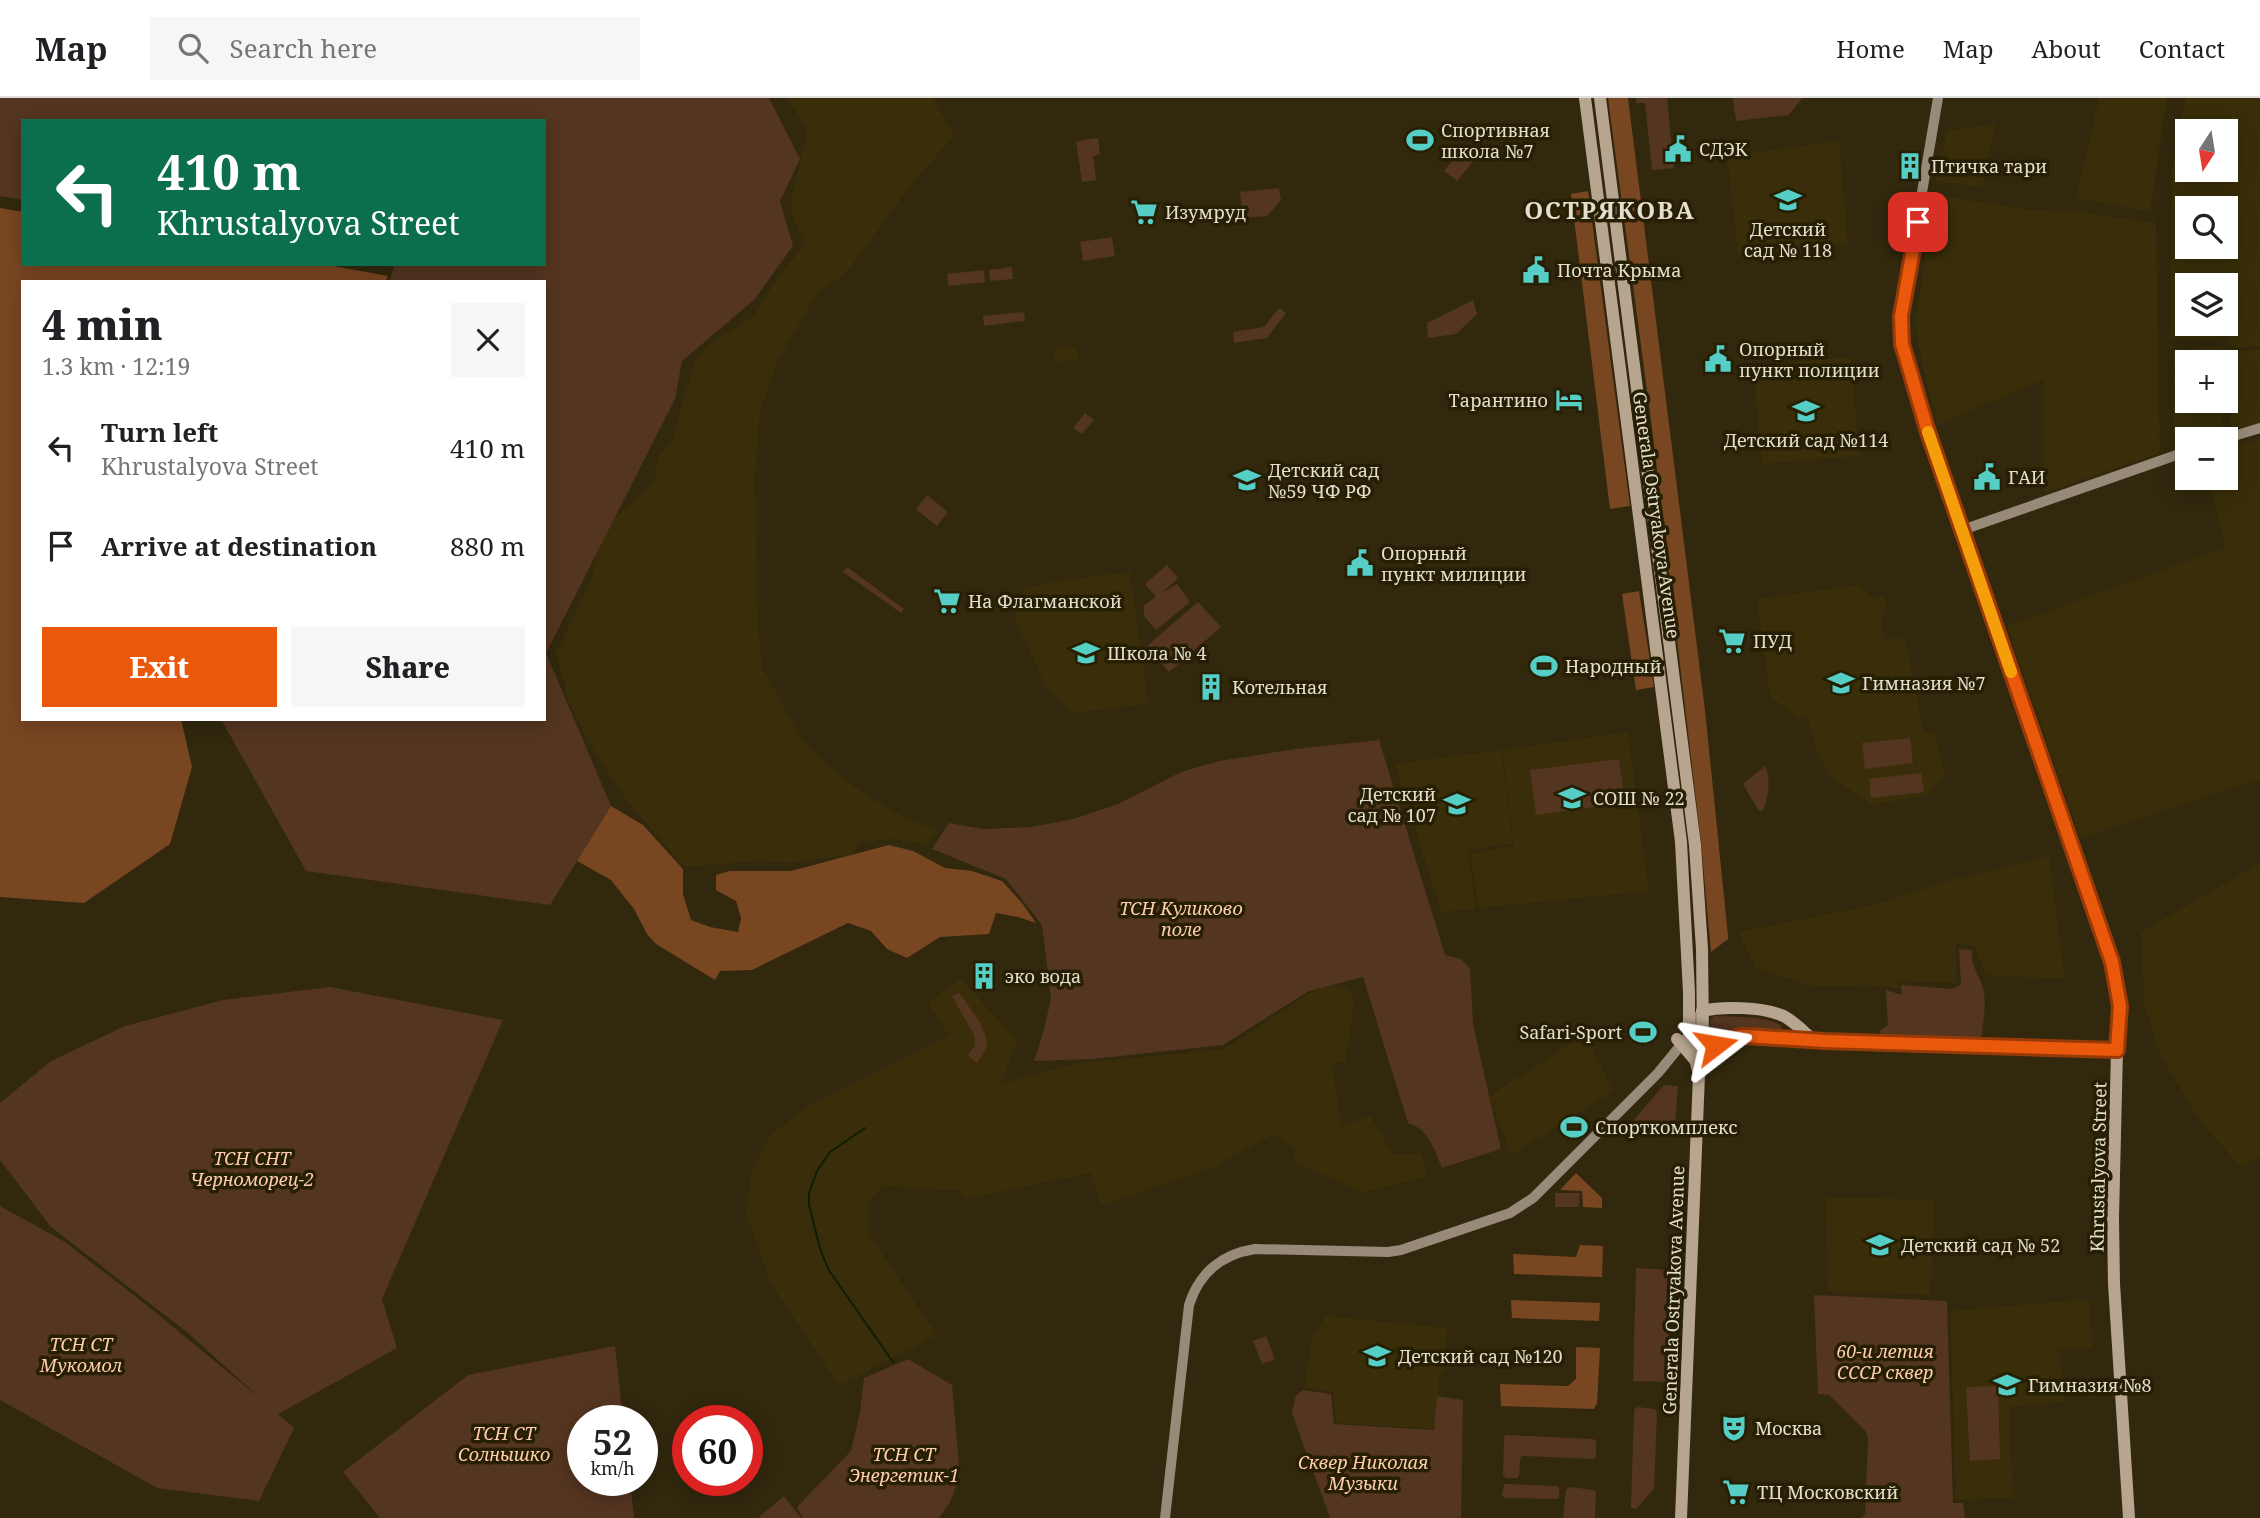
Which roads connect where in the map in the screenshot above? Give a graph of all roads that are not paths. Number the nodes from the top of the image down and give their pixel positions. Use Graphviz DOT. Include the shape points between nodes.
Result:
graph roads {
  1 [pos="1585,98"];
  2 [pos="1600,98"];
  3 [pos="1938,98"];
  4 [pos="2260,428"];
  5 [pos="2238,435"];
  6 [pos="2175,456"];
  7 [pos="1963,532"];
  8 [pos="1702,1011"];
  9 [pos="1782,1015"];
  10 [pos="1739,1036"];
  11 [pos="1779,1037"];
  12 [pos="1687,1039"];
  13 [pos="1812,1039"];
  14 [pos="2117,1050"];
  15 [pos="1698,1063"];
  16 [pos="1658,1073"];
  17 [pos="1164,1518"];
  18 [pos="1681,1518"];
  19 [pos="2129,1518"];
  1 -- 12 [label="main road, Generala Ostryakova Avenue" via="1681,842"];
  2 -- 8 [label="main road, Generala Ostryakova Avenue" via="1695,845"];
  3 -- 7 [label="main road, Khrustalyova Street" via="1901,316 1902,344"];
  4 -- 5 [label="main road"];
  6 -- 7 [label="main road"];
  7 -- 14 [label="main road, Khrustalyova Street" via="2112,962 2120,1006"];
  8 -- 9 [label="main road" via="1715,1008"];
  8 -- 12 [label="main road, Generala Ostryakova Avenue"];
  9 -- 11 [label="main road" via="1786,1026"];
  9 -- 13 [label="main road"];
  10 -- 11 [label="main road"];
  10 -- 12 [label="main road"];
  10 -- 15 [label="main road" via="1716,1045"];
  11 -- 13 [label="main road"];
  12 -- 15 [label="main road, Generala Ostryakova Avenue"];
  12 -- 15 [label="main road"];
  12 -- 16 [label="main road"];
  13 -- 14 [label="main road"];
  14 -- 19 [label="main road, Khrustalyova Street" via="2114,1284"];
  15 -- 16 [label="main road" via="1679,1059"];
  15 -- 18 [label="main road, Generala Ostryakova Avenue"];
  16 -- 17 [label="main road" via="1533,1198 1510,1213 1401,1250 1255,1249 1214,1265 1189,1305"];
}
